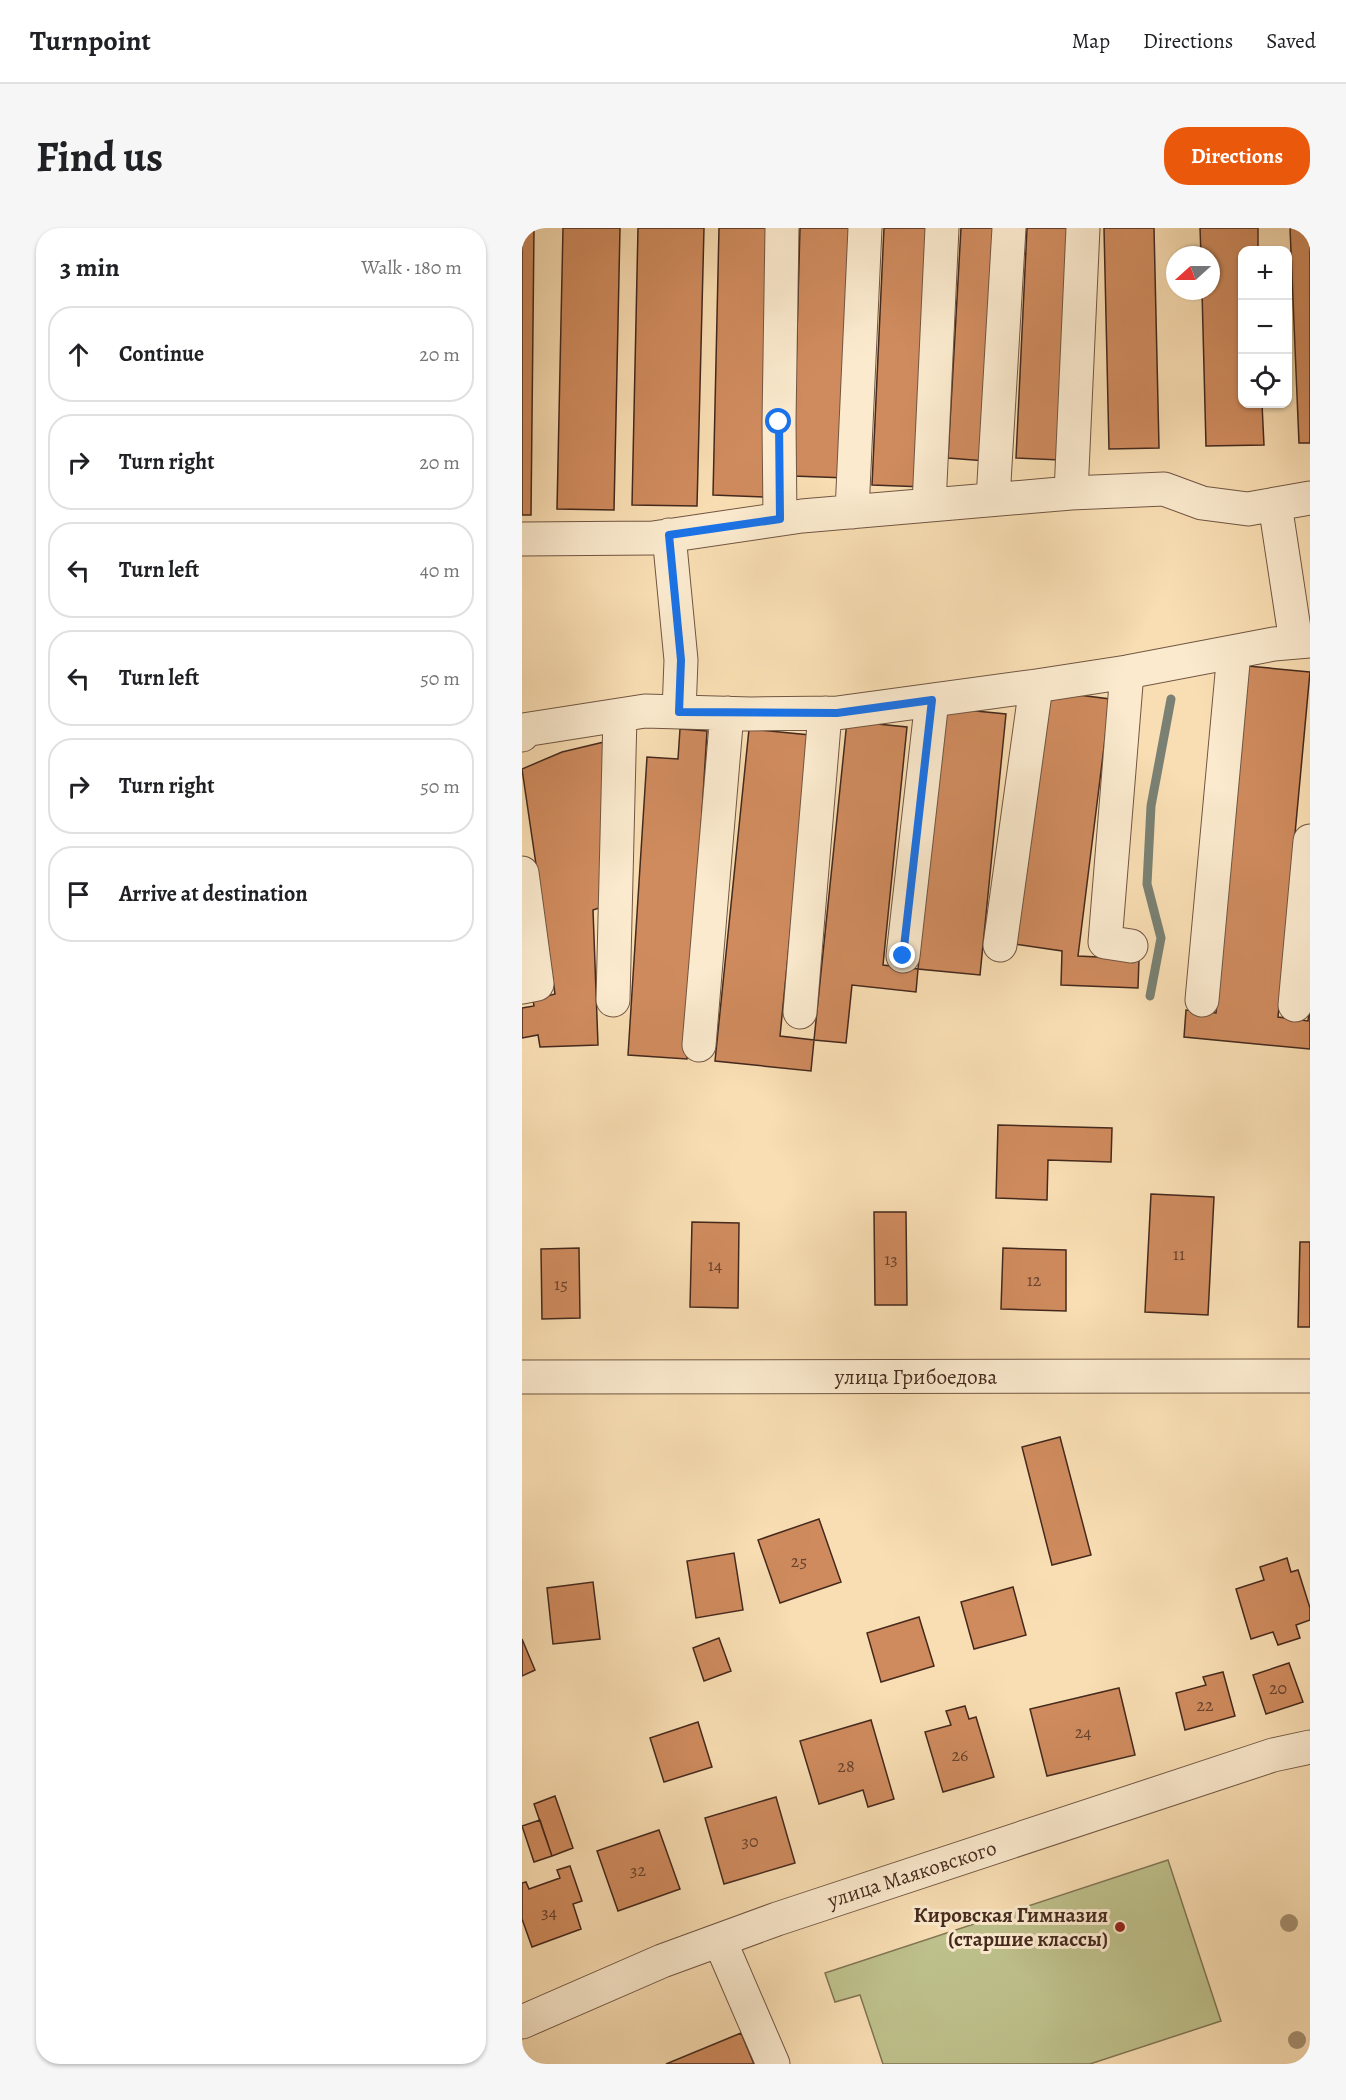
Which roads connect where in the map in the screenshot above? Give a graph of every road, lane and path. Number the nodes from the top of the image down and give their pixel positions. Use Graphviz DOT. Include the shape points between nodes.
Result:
graph roads {
  1 [pos="782,228"];
  2 [pos="865,228"];
  3 [pos="942,228"];
  4 [pos="1009,228"];
  5 [pos="1083,228"];
  6 [pos="1071,493"];
  7 [pos="1310,498"];
  8 [pos="993,499"];
  9 [pos="1275,504"];
  10 [pos="929,505"];
  11 [pos="852,512"];
  12 [pos="780,519"];
  13 [pos="669,535"];
  14 [pos="522,539"];
  15 [pos="1303,641"];
  16 [pos="1234,652"];
  17 [pos="1127,672"];
  18 [pos="1036,686"];
  19 [pos="932,700"];
  20 [pos="679,712"];
  21 [pos="727,713"];
  22 [pos="825,713"];
  23 [pos="621,715"];
  24 [pos="522,735"];
  25 [pos="1310,841"];
  26 [pos="522,873"];
  27 [pos="525,914"];
  28 [pos="1000,945"];
  29 [pos="1131,946"];
  30 [pos="903,956"];
  31 [pos="522,987"];
  32 [pos="613,1000"];
  33 [pos="1202,1000"];
  34 [pos="1295,1005"];
  35 [pos="800,1012"];
  36 [pos="699,1045"];
  37 [pos="1310,1376"];
  38 [pos="522,1377"];
  39 [pos="1310,1747"];
  40 [pos="720,1941"];
  41 [pos="522,2022"];
  42 [pos="773,2064"];
  1 -- 12 [label="street"];
  2 -- 11 [label="street"];
  3 -- 10 [label="street"];
  4 -- 8 [label="street"];
  5 -- 6 [label="street"];
  6 -- 8 [label="street"];
  6 -- 9 [label="street" via="1164,489 1202,503 1248,509"];
  7 -- 9 [label="street"];
  8 -- 10 [label="street"];
  9 -- 15 [label="street"];
  10 -- 11 [label="street"];
  11 -- 12 [label="street"];
  12 -- 13 [label="street"];
  13 -- 14 [label="street"];
  13 -- 20 [label="street" via="681,660"];
  15 -- 16 [label="street"];
  16 -- 17 [label="street"];
  16 -- 33 [label="street"];
  17 -- 18 [label="street"];
  17 -- 29 [label="street" via="1105,942"];
  18 -- 19 [label="street"];
  18 -- 28 [label="street"];
  19 -- 22 [label="street"];
  19 -- 30 [label="street"];
  20 -- 21 [label="street"];
  20 -- 23 [label="street"];
  21 -- 22 [label="street"];
  21 -- 36 [label="street"];
  22 -- 35 [label="street"];
  23 -- 24 [label="street" via="524,730"];
  23 -- 32 [label="street"];
  25 -- 34 [label="street"];
  26 -- 27 [label="street"];
  27 -- 31 [label="street" via="537,984"];
  37 -- 38 [label="street, улица Грибоедова"];
  39 -- 40 [label="street, улица Маяковского" via="1140,1798"];
  40 -- 41 [label="street, улица Маяковского" via="662,1961"];
  40 -- 42 [label="street"];
}
